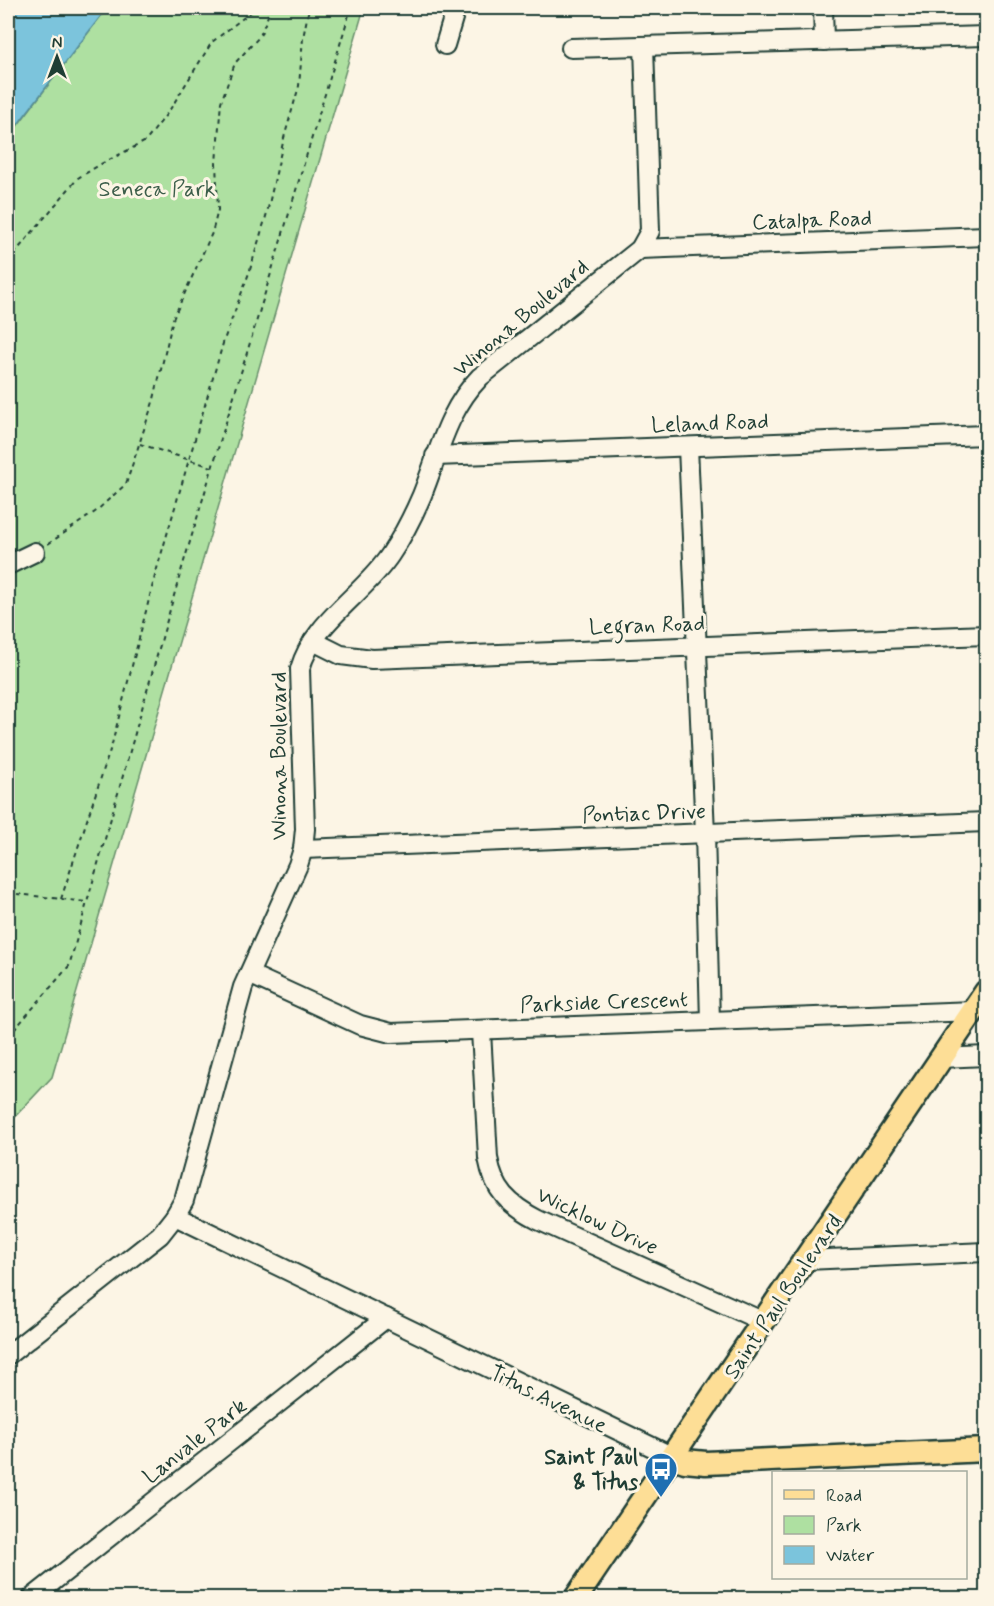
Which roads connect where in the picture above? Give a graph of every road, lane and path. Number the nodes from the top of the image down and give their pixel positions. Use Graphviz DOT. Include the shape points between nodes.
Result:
graph roads {
  1 [pos="256,8"];
  2 [pos="271,8"];
  3 [pos="309,8"];
  4 [pos="351,8"];
  5 [pos="456,8"];
  6 [pos="823,8"];
  7 [pos="987,36"];
  8 [pos="824,41"];
  9 [pos="445,45"];
  10 [pos="644,46"];
  11 [pos="572,48"];
  12 [pos="987,236"];
  13 [pos="640,249"];
  14 [pos="8,261"];
  15 [pos="987,435"];
  16 [pos="140,444"];
  17 [pos="688,447"];
  18 [pos="435,456"];
  19 [pos="190,460"];
  20 [pos="213,467"];
  21 [pos="35,552"];
  22 [pos="8,565"];
  23 [pos="987,634"];
  24 [pos="313,641"];
  25 [pos="696,646"];
  26 [pos="987,822"];
  27 [pos="705,833"];
  28 [pos="303,849"];
  29 [pos="8,893"];
  30 [pos="61,899"];
  31 [pos="87,902"];
  32 [pos="249,974"];
  33 [pos="987,992"];
  34 [pos="974,1011"];
  35 [pos="710,1021"];
  36 [pos="481,1031"];
  37 [pos="8,1037"];
  38 [pos="987,1056"];
  39 [pos="941,1058"];
  40 [pos="175,1216"];
  41 [pos="987,1252"];
  42 [pos="806,1260"];
  43 [pos="386,1318"];
  44 [pos="764,1322"];
  45 [pos="8,1355"];
  46 [pos="987,1450"];
  47 [pos="673,1457"];
  48 [pos="32,1599"];
  49 [pos="576,1599"];
  1 -- 14 [label="path" via="212,42 146,141 78,178"];
  2 -- 16 [label="path" via="260,36 235,63 221,102 216,163 218,210 173,319"];
  3 -- 19 [label="path" via="299,86 267,213 224,340"];
  4 -- 20 [label="path"];
  5 -- 9 [label="street"];
  6 -- 8 [label="street"];
  7 -- 8 [label="street"];
  8 -- 10 [label="street"];
  10 -- 11 [label="street"];
  10 -- 13 [label="street" via="650,231"];
  12 -- 13 [label="street, Catalpa Road"];
  13 -- 18 [label="street, Winona Boulevard" via="467,390"];
  15 -- 17 [label="street, Leland Road"];
  16 -- 19 [label="path"];
  16 -- 21 [label="path" via="126,484 95,512"];
  17 -- 18 [label="street, Leland Road"];
  17 -- 25 [label="street"];
  18 -- 24 [label="street, Winona Boulevard" via="407,529 389,557"];
  19 -- 20 [label="path"];
  19 -- 30 [label="path" via="156,572 112,744"];
  20 -- 31 [label="path"];
  21 -- 22 [label="street"];
  23 -- 25 [label="street, Legran Road"];
  24 -- 25 [label="street, Legran Road" via="341,655 372,659"];
  24 -- 28 [label="street, Winona Boulevard" via="300,669"];
  25 -- 27 [label="street"];
  26 -- 27 [label="street, Pontiac Drive"];
  27 -- 28 [label="street, Pontiac Drive"];
  27 -- 35 [label="street"];
  28 -- 32 [label="street, Winona Boulevard"];
  29 -- 30 [label="path"];
  30 -- 31 [label="path"];
  31 -- 37 [label="path" via="69,966"];
  32 -- 36 [label="street, Parkside Crescent" via="375,1030 407,1034"];
  32 -- 40 [label="street, Winona Boulevard" via="189,1185"];
  33 -- 34 [label="main road, Saint Paul Boulevard"];
  34 -- 35 [label="street, Parkside Crescent"];
  34 -- 39 [label="main road, Saint Paul Boulevard"];
  35 -- 36 [label="street, Parkside Crescent"];
  36 -- 44 [label="street, Wicklow Drive" via="488,1158 491,1175 509,1201 538,1220"];
  38 -- 39 [label="street"];
  39 -- 42 [label="main road, Saint Paul Boulevard"];
  40 -- 43 [label="street, Titus Avenue"];
  40 -- 45 [label="street, Winona Boulevard" via="160,1235"];
  41 -- 42 [label="street"];
  42 -- 44 [label="main road, Saint Paul Boulevard"];
  43 -- 47 [label="street, Titus Avenue"];
  43 -- 48 [label="street, Lanvale Park"];
  44 -- 47 [label="main road, Saint Paul Boulevard"];
  46 -- 47 [label="main road, Titus Avenue" via="706,1462"];
  47 -- 49 [label="main road, Saint Paul Boulevard"];
}
